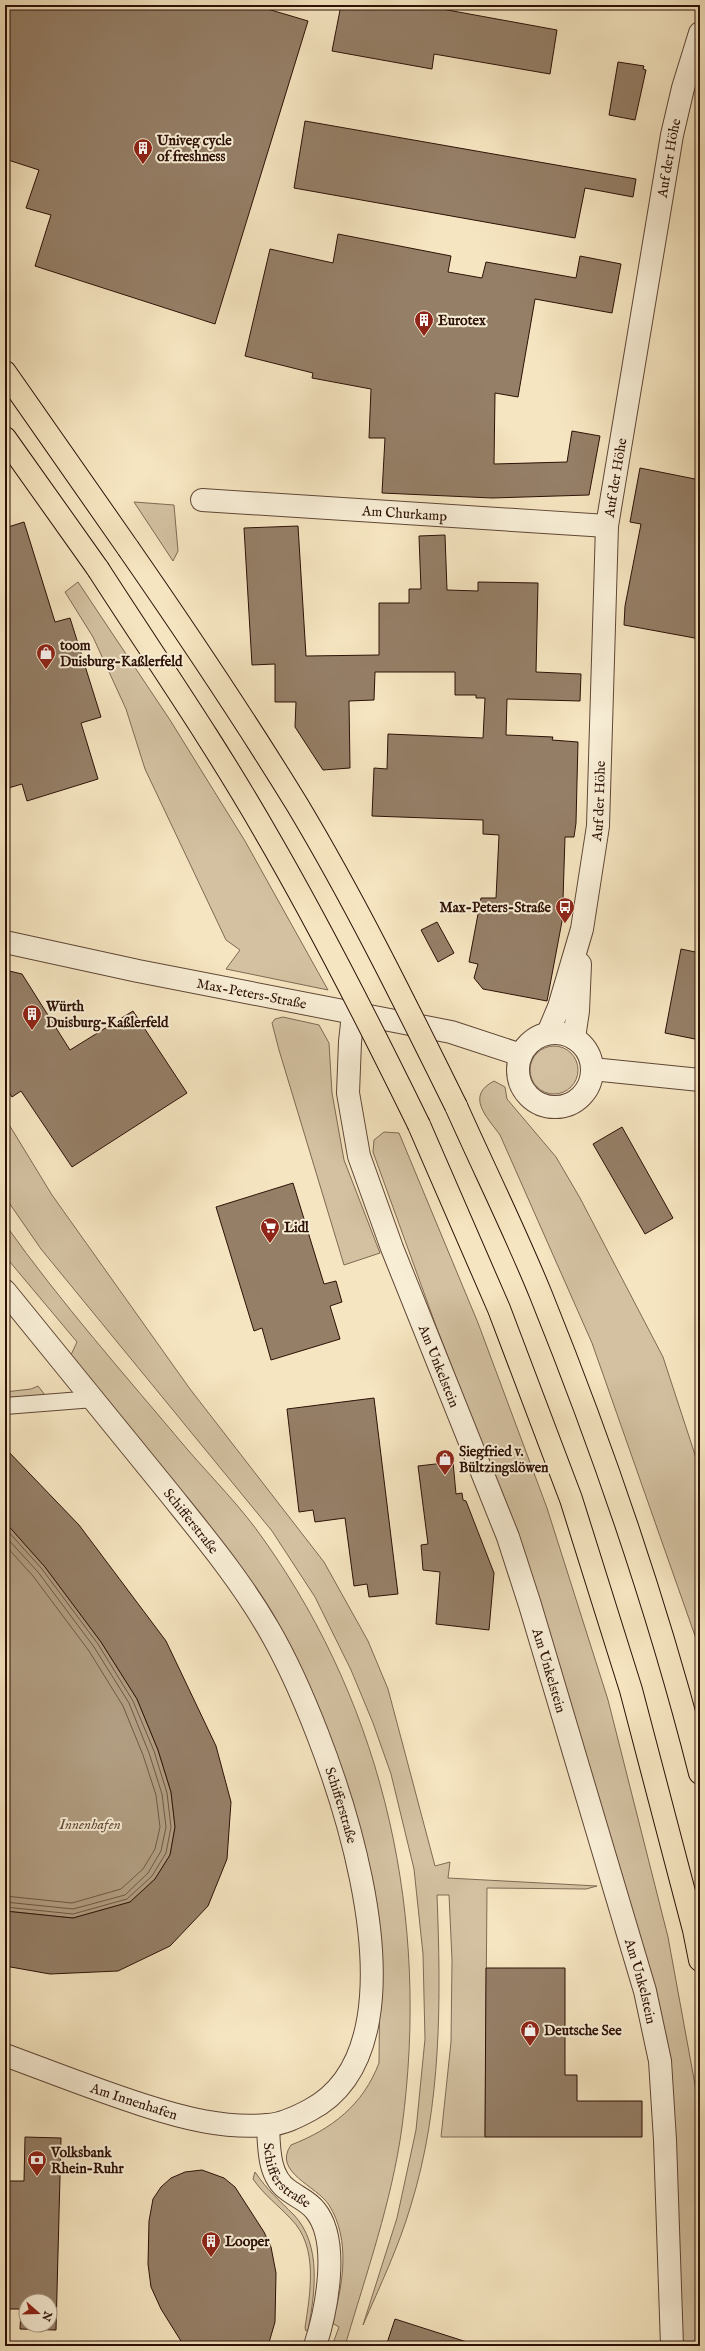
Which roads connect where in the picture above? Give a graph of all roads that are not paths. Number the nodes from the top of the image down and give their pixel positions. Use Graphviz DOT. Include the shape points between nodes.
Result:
graph roads {
  1 [pos="700,33"];
  2 [pos="5,372"];
  3 [pos="5,438"];
  4 [pos="202,500"];
  5 [pos="607,526"];
  6 [pos="582,929"];
  7 [pos="5,942"];
  8 [pos="353,1014"];
  9 [pos="548,1033"];
  10 [pos="574,1038"];
  11 [pos="520,1055"];
  12 [pos="592,1070"];
  13 [pos="700,1080"];
  14 [pos="5,1291"];
  15 [pos="87,1399"];
  16 [pos="5,1406"];
  17 [pos="700,1773"];
  18 [pos="700,1960"];
  19 [pos="5,2055"];
  20 [pos="268,2125"];
  21 [pos="315,2346"];
  22 [pos="672,2346"];
  1 -- 5 [label="street, Auf der Höhe" via="672,135"];
  2 -- 17 [label="highway, bridge" via="223,685 299,808 389,971 456,1106 541,1294 612,1482 675,1676"];
  3 -- 18 [label="highway, bridge" via="98,570 191,711 264,830 351,988 419,1125 499,1309 571,1499 631,1690"];
  4 -- 5 [label="street, Am Churkamp"];
  5 -- 6 [label="street, Auf der Höhe" via="598,826"];
  6 -- 9 [label="street, Auf der Höhe" via="559,1007"];
  6 -- 10 [label="street, Auf der Höhe"];
  7 -- 8 [label="street, Max-Peters-Straße"];
  8 -- 11 [label="street, Max-Peters-Straße" via="451,1032"];
  8 -- 22 [label="street, Am Unkelstein" via="348,1093 359,1156 395,1256 508,1537 645,1991 660,2061 666,2140"];
  9 -- 10 [label="street" via="566,1034"];
  9 -- 11 [label="street" via="532,1041"];
  10 -- 12 [label="street" via="586,1052"];
  11 -- 12 [label="street" via="519,1080 524,1091 544,1106 562,1106 579,1098 586,1090"];
  12 -- 13 [label="street"];
  14 -- 15 [label="street, Schifferstraße"];
  15 -- 16 [label="street"];
  15 -- 20 [label="street, Schifferstraße" via="230,1569 269,1628 298,1685 328,1760 352,1838 367,1912 371,1970 371,2002 365,2038 353,2069 332,2096 291,2120"];
  19 -- 20 [label="street, Am Innenhafen" via="85,2086 166,2113 213,2123"];
  20 -- 21 [label="street, Schifferstraße" via="270,2156 276,2176 286,2189 316,2210 325,2233 329,2262 328,2295"];
}
